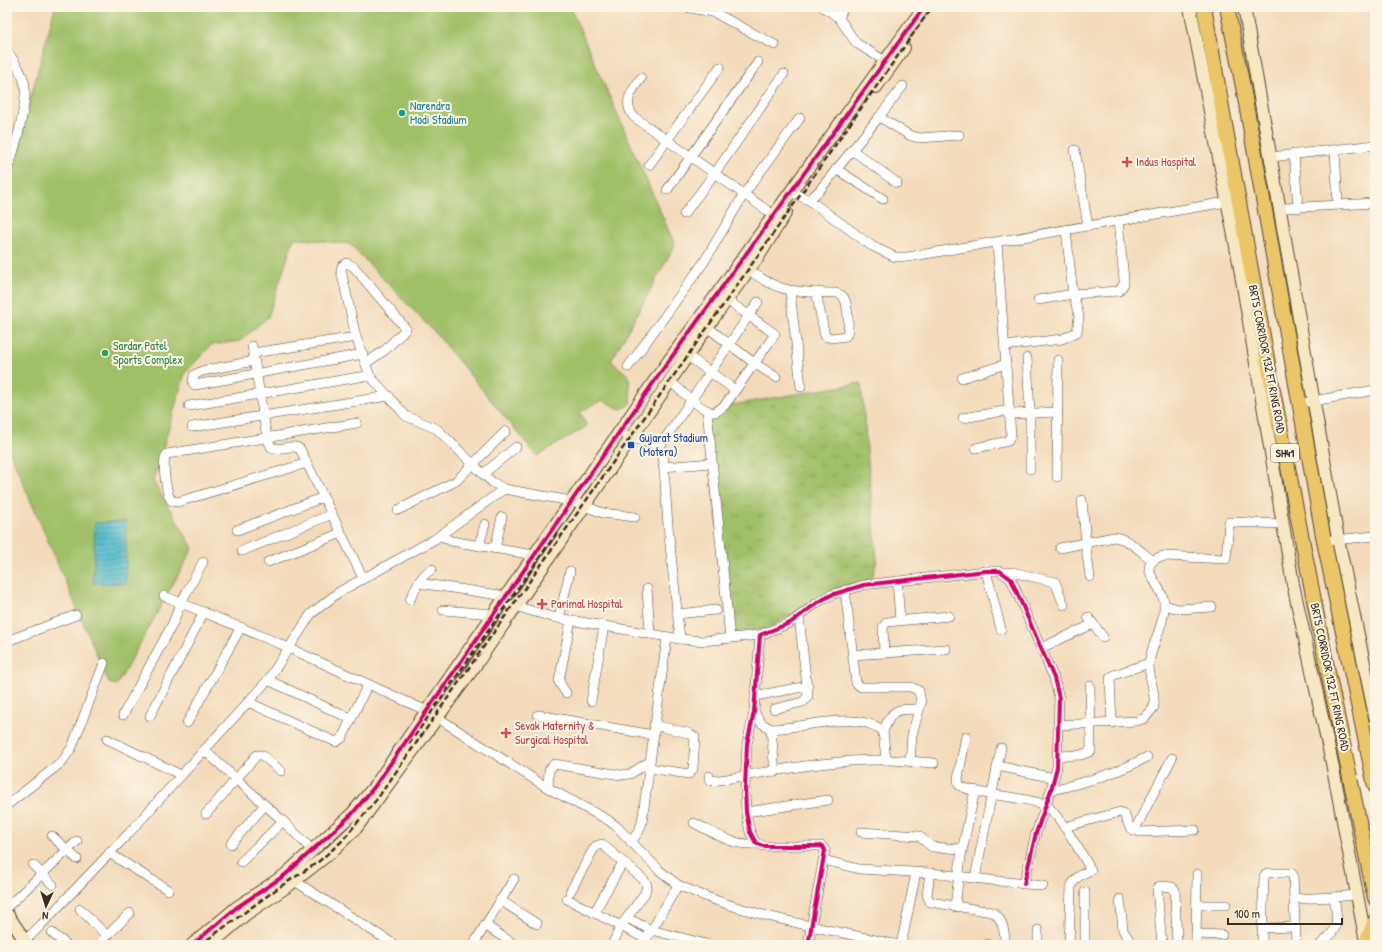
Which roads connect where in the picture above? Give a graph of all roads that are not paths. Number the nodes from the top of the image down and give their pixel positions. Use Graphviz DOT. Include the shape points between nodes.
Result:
graph roads {
  1 [pos="685,7"];
  2 [pos="844,7"];
  3 [pos="924,7"];
  4 [pos="934,7"];
  5 [pos="1190,7"];
  6 [pos="1204,7"];
  7 [pos="1227,7"];
  8 [pos="1244,7"];
  9 [pos="826,8"];
  10 [pos="715,9"];
  11 [pos="839,18"];
  12 [pos="775,44"];
  13 [pos="7,52"];
  14 [pos="885,61"];
  15 [pos="758,62"];
  16 [pos="720,67"];
  17 [pos="784,74"];
  18 [pos="642,78"];
  19 [pos="903,86"];
  20 [pos="879,117"];
  21 [pos="800,118"];
  22 [pos="959,135"];
  23 [pos="668,140"];
  24 [pos="1375,145"];
  25 [pos="852,150"];
  26 [pos="1075,150"];
  27 [pos="1335,150"];
  28 [pos="1294,154"];
  29 [pos="691,156"];
  30 [pos="1271,157"];
  31 [pos="649,165"];
  32 [pos="7,169"];
  33 [pos="836,169"];
  34 [pos="715,174"];
  35 [pos="897,183"];
  36 [pos="666,190"];
  37 [pos="794,193"];
  38 [pos="744,194"];
  39 [pos="883,199"];
  40 [pos="809,200"];
  41 [pos="1232,201"];
  42 [pos="1375,203"];
  43 [pos="1338,206"];
  44 [pos="1285,208"];
  45 [pos="1298,208"];
  46 [pos="684,214"];
  47 [pos="777,217"];
  48 [pos="1118,221"];
  49 [pos="1088,226"];
  50 [pos="1066,230"];
  51 [pos="997,243"];
  52 [pos="749,270"];
  53 [pos="790,291"];
  54 [pos="816,292"];
  55 [pos="1073,294"];
  56 [pos="727,300"];
  57 [pos="1038,300"];
  58 [pos="758,302"];
  59 [pos="748,315"];
  60 [pos="707,327"];
  61 [pos="356,337"];
  62 [pos="729,344"];
  63 [pos="1005,346"];
  64 [pos="253,353"];
  65 [pos="688,356"];
  66 [pos="1027,358"];
  67 [pos="364,359"];
  68 [pos="1058,360"];
  69 [pos="754,363"];
  70 [pos="1006,364"];
  71 [pos="628,367"];
  72 [pos="710,372"];
  73 [pos="256,375"];
  74 [pos="370,376"];
  75 [pos="776,377"];
  76 [pos="962,378"];
  77 [pos="671,382"];
  78 [pos="801,387"];
  79 [pos="736,390"];
  80 [pos="1375,390"];
  81 [pos="260,395"];
  82 [pos="389,396"];
  83 [pos="692,400"];
  84 [pos="1314,402"];
  85 [pos="1298,404"];
  86 [pos="189,406"];
  87 [pos="707,410"];
  88 [pos="1010,412"];
  89 [pos="1058,412"];
  90 [pos="1030,413"];
  91 [pos="263,417"];
  92 [pos="963,418"];
  93 [pos="357,423"];
  94 [pos="192,427"];
  95 [pos="506,431"];
  96 [pos="620,431"];
  97 [pos="267,438"];
  98 [pos="631,438"];
  99 [pos="660,446"];
  100 [pos="516,447"];
  101 [pos="976,448"];
  102 [pos="307,463"];
  103 [pos="712,463"];
  104 [pos="473,465"];
  105 [pos="663,467"];
  106 [pos="1030,469"];
  107 [pos="483,474"];
  108 [pos="1057,477"];
  109 [pos="504,489"];
  110 [pos="324,497"];
  111 [pos="1082,500"];
  112 [pos="571,501"];
  113 [pos="584,506"];
  114 [pos="398,510"];
  115 [pos="332,514"];
  116 [pos="502,517"];
  117 [pos="635,517"];
  118 [pos="485,524"];
  119 [pos="1282,524"];
  120 [pos="237,530"];
  121 [pos="341,533"];
  122 [pos="440,535"];
  123 [pos="1375,536"];
  124 [pos="1338,539"];
  125 [pos="1324,541"];
  126 [pos="1086,543"];
  127 [pos="479,546"];
  128 [pos="495,548"];
  129 [pos="1060,548"];
  130 [pos="242,551"];
  131 [pos="534,555"];
  132 [pos="1153,561"];
  133 [pos="203,562"];
  134 [pos="268,562"];
  135 [pos="432,569"];
  136 [pos="986,570"];
  137 [pos="570,571"];
  138 [pos="1004,573"];
  139 [pos="1090,577"];
  140 [pos="363,578"];
  141 [pos="897,582"];
  142 [pos="418,583"];
  143 [pos="647,589"];
  144 [pos="845,590"];
  145 [pos="164,596"];
  146 [pos="504,599"];
  147 [pos="410,600"];
  148 [pos="181,602"];
  149 [pos="1064,605"];
  150 [pos="1164,605"];
  151 [pos="515,606"];
  152 [pos="1212,607"];
  153 [pos="443,610"];
  154 [pos="716,610"];
  155 [pos="204,612"];
  156 [pos="493,614"];
  157 [pos="677,614"];
  158 [pos="76,615"];
  159 [pos="949,616"];
  160 [pos="799,617"];
  161 [pos="559,618"];
  162 [pos="571,620"];
  163 [pos="900,620"];
  164 [pos="604,626"];
  165 [pos="241,627"];
  166 [pos="1001,629"];
  167 [pos="650,634"];
  168 [pos="760,634"];
  169 [pos="666,637"];
  170 [pos="1102,637"];
  171 [pos="730,638"];
  172 [pos="680,639"];
  173 [pos="7,641"];
  174 [pos="288,648"];
  175 [pos="1041,648"];
  176 [pos="946,649"];
  177 [pos="884,653"];
  178 [pos="852,655"];
  179 [pos="104,663"];
  180 [pos="1149,663"];
  181 [pos="268,680"];
  182 [pos="368,684"];
  183 [pos="808,686"];
  184 [pos="1090,686"];
  185 [pos="566,693"];
  186 [pos="755,696"];
  187 [pos="591,701"];
  188 [pos="248,702"];
  189 [pos="774,709"];
  190 [pos="919,709"];
  191 [pos="427,711"];
  192 [pos="754,712"];
  193 [pos="123,715"];
  194 [pos="538,715"];
  195 [pos="150,716"];
  196 [pos="1375,716"];
  197 [pos="438,718"];
  198 [pos="352,719"];
  199 [pos="187,723"];
  200 [pos="1112,723"];
  201 [pos="1092,724"];
  202 [pos="654,725"];
  203 [pos="1058,725"];
  204 [pos="771,729"];
  205 [pos="882,731"];
  206 [pos="653,735"];
  207 [pos="966,736"];
  208 [pos="107,739"];
  209 [pos="1001,748"];
  210 [pos="204,750"];
  211 [pos="1058,756"];
  212 [pos="1147,757"];
  213 [pos="1172,758"];
  214 [pos="886,760"];
  215 [pos="910,762"];
  216 [pos="934,763"];
  217 [pos="649,765"];
  218 [pos="998,766"];
  219 [pos="281,771"];
  220 [pos="775,772"];
  221 [pos="182,775"];
  222 [pos="708,776"];
  223 [pos="746,776"];
  224 [pos="1054,778"];
  225 [pos="236,780"];
  226 [pos="1375,786"];
  227 [pos="548,788"];
  228 [pos="975,790"];
  229 [pos="1051,790"];
  230 [pos="993,794"];
  231 [pos="828,800"];
  232 [pos="7,804"];
  233 [pos="264,806"];
  234 [pos="1046,806"];
  235 [pos="746,812"];
  236 [pos="206,814"];
  237 [pos="283,821"];
  238 [pos="694,823"];
  239 [pos="1064,827"];
  240 [pos="1195,830"];
  241 [pos="1134,831"];
  242 [pos="861,832"];
  243 [pos="52,836"];
  244 [pos="77,841"];
  245 [pos="631,842"];
  246 [pos="756,843"];
  247 [pos="230,844"];
  248 [pos="962,849"];
  249 [pos="66,850"];
  250 [pos="312,850"];
  251 [pos="109,853"];
  252 [pos="77,859"];
  253 [pos="824,860"];
  254 [pos="241,862"];
  255 [pos="623,862"];
  256 [pos="34,865"];
  257 [pos="916,873"];
  258 [pos="930,873"];
  259 [pos="42,874"];
  260 [pos="1197,874"];
  261 [pos="958,876"];
  262 [pos="290,878"];
  263 [pos="975,878"];
  264 [pos="514,879"];
  265 [pos="1024,884"];
  266 [pos="53,885"];
  267 [pos="678,885"];
  268 [pos="1043,886"];
  269 [pos="168,890"];
  270 [pos="1085,892"];
  271 [pos="1356,895"];
  272 [pos="1334,897"];
  273 [pos="1375,898"];
  274 [pos="1120,899"];
  275 [pos="1294,899"];
  276 [pos="500,900"];
  277 [pos="1226,904"];
  278 [pos="1197,905"];
  279 [pos="955,906"];
  280 [pos="80,909"];
  281 [pos="130,913"];
  282 [pos="594,913"];
  283 [pos="7,914"];
  284 [pos="627,918"];
  285 [pos="1375,921"];
  286 [pos="537,924"];
  287 [pos="485,925"];
  288 [pos="621,926"];
  289 [pos="811,926"];
  290 [pos="1296,927"];
  291 [pos="1263,928"];
  292 [pos="651,930"];
  293 [pos="1038,930"];
  294 [pos="52,933"];
  295 [pos="1196,934"];
  296 [pos="1222,934"];
  297 [pos="107,936"];
  298 [pos="1262,941"];
  299 [pos="644,942"];
  300 [pos="23,944"];
  301 [pos="1366,944"];
  302 [pos="66,945"];
  303 [pos="98,945"];
  304 [pos="192,945"];
  305 [pos="210,945"];
  306 [pos="395,945"];
  307 [pos="473,945"];
  308 [pos="515,945"];
  309 [pos="612,945"];
  310 [pos="710,945"];
  311 [pos="808,945"];
  312 [pos="899,945"];
  313 [pos="1006,945"];
  314 [pos="1038,945"];
  315 [pos="1069,945"];
  316 [pos="1085,945"];
  317 [pos="1132,945"];
  318 [pos="1162,945"];
  319 [pos="1176,945"];
  320 [pos="1196,945"];
  321 [pos="1296,945"];
  322 [pos="1320,945"];
  1 -- 10 [label="street"];
  2 -- 11 [label="street"];
  3 -- 14 [label="street"];
  4 -- 37 [label="street"];
  5 -- 41 [label="street"];
  6 -- 41 [label="main road, BRTS CORRIDOR 132 FT RING ROAD / SH41"];
  7 -- 85 [label="main road, BRTS CORRIDOR 132 FT RING ROAD / SH41"];
  8 -- 30 [label="street"];
  9 -- 11 [label="street"];
  10 -- 12 [label="street"];
  11 -- 14 [label="street" via="856,43"];
  13 -- 32 [label="street" via="18,67 26,97"];
  14 -- 37 [label="street"];
  15 -- 29 [label="street"];
  16 -- 23 [label="street"];
  17 -- 34 [label="street"];
  18 -- 23 [label="street" via="629,97 631,113"];
  19 -- 20 [label="street"];
  20 -- 22 [label="street" via="911,136 920,138"];
  20 -- 25 [label="street"];
  21 -- 38 [label="street"];
  23 -- 29 [label="street"];
  23 -- 31 [label="street"];
  24 -- 27 [label="street"];
  25 -- 33 [label="street"];
  25 -- 35 [label="street"];
  26 -- 49 [label="street"];
  27 -- 28 [label="street"];
  27 -- 43 [label="street"];
  28 -- 30 [label="street"];
  28 -- 45 [label="street"];
  29 -- 34 [label="street"];
  29 -- 36 [label="street"];
  30 -- 84 [label="street"];
  33 -- 39 [label="street"];
  33 -- 40 [label="street"];
  34 -- 38 [label="street"];
  34 -- 46 [label="street"];
  37 -- 40 [label="street"];
  37 -- 47 [label="street"];
  38 -- 47 [label="street"];
  38 -- 71 [label="street" via="704,262"];
  40 -- 51 [label="street" via="872,246 895,257"];
  41 -- 48 [label="street"];
  41 -- 119 [label="street" via="1239,262"];
  41 -- 273 [label="main road, BRTS CORRIDOR 132 FT RING ROAD / SH41" via="1270,374"];
  42 -- 43 [label="street"];
  43 -- 45 [label="street"];
  44 -- 45 [label="street"];
  47 -- 52 [label="street"];
  47 -- 96 [label="street"];
  48 -- 49 [label="street"];
  48 -- 55 [label="street" via="1124,279 1122,289"];
  49 -- 50 [label="street"];
  50 -- 51 [label="street"];
  50 -- 55 [label="street"];
  51 -- 63 [label="street"];
  52 -- 53 [label="street" via="774,287"];
  52 -- 56 [label="street"];
  53 -- 54 [label="street"];
  53 -- 78 [label="street"];
  54 -- 54 [label="street" via="836,293 844,297 849,331 846,336 825,336"];
  55 -- 57 [label="street"];
  55 -- 63 [label="street" via="1078,316 1077,332 1074,335 1062,339"];
  56 -- 59 [label="street"];
  56 -- 60 [label="street"];
  58 -- 59 [label="street"];
  59 -- 62 [label="street"];
  59 -- 69 [label="street" via="775,334"];
  60 -- 62 [label="street"];
  60 -- 65 [label="street"];
  61 -- 64 [label="street"];
  61 -- 67 [label="street"];
  61 -- 67 [label="street" via="341,270 347,263 354,267 406,330 385,350"];
  62 -- 69 [label="street"];
  62 -- 72 [label="street"];
  63 -- 70 [label="street"];
  64 -- 73 [label="street"];
  64 -- 73 [label="street" via="202,371 194,375 192,380 195,385"];
  65 -- 72 [label="street"];
  65 -- 77 [label="street"];
  66 -- 90 [label="street"];
  67 -- 73 [label="street"];
  67 -- 74 [label="street"];
  68 -- 89 [label="street"];
  69 -- 75 [label="street"];
  69 -- 79 [label="street"];
  70 -- 76 [label="street"];
  70 -- 88 [label="street"];
  72 -- 79 [label="street"];
  72 -- 83 [label="street"];
  73 -- 81 [label="street"];
  74 -- 81 [label="street"];
  74 -- 82 [label="street"];
  77 -- 83 [label="street"];
  77 -- 98 [label="street"];
  79 -- 87 [label="street" via="725,405 715,412"];
  80 -- 84 [label="street"];
  81 -- 86 [label="street"];
  81 -- 91 [label="street"];
  82 -- 91 [label="street"];
  82 -- 104 [label="street" via="406,416 437,429"];
  83 -- 87 [label="street"];
  83 -- 99 [label="street"];
  84 -- 85 [label="street"];
  84 -- 124 [label="street"];
  85 -- 125 [label="main road, BRTS CORRIDOR 132 FT RING ROAD / SH41"];
  87 -- 103 [label="street"];
  88 -- 90 [label="street"];
  88 -- 92 [label="street"];
  88 -- 101 [label="street" via="1011,434 1008,441"];
  89 -- 90 [label="street"];
  89 -- 108 [label="street"];
  90 -- 106 [label="street"];
  91 -- 94 [label="street"];
  91 -- 97 [label="street"];
  93 -- 97 [label="street"];
  95 -- 104 [label="street"];
  96 -- 98 [label="street"];
  96 -- 112 [label="street"];
  97 -- 102 [label="street" via="273,448 298,447"];
  97 -- 102 [label="street" via="167,454 164,460 170,499 185,501"];
  98 -- 99 [label="street"];
  98 -- 113 [label="street"];
  99 -- 105 [label="street"];
  100 -- 107 [label="street"];
  102 -- 110 [label="street"];
  103 -- 105 [label="street"];
  103 -- 171 [label="street"];
  104 -- 107 [label="street"];
  104 -- 114 [label="street" via="448,486"];
  105 -- 157 [label="street"];
  107 -- 109 [label="street"];
  109 -- 112 [label="street"];
  109 -- 122 [label="street"];
  110 -- 115 [label="street"];
  110 -- 120 [label="street"];
  111 -- 126 [label="street"];
  112 -- 113 [label="street"];
  112 -- 131 [label="street"];
  113 -- 117 [label="street" via="603,513"];
  113 -- 151 [label="street"];
  115 -- 121 [label="street"];
  115 -- 130 [label="street"];
  116 -- 128 [label="street"];
  118 -- 127 [label="street"];
  119 -- 132 [label="street" via="1229,522 1226,558 1159,556"];
  119 -- 271 [label="street" via="1332,763"];
  121 -- 134 [label="street"];
  121 -- 140 [label="street"];
  122 -- 127 [label="street" via="451,541"];
  122 -- 140 [label="street"];
  123 -- 124 [label="street"];
  124 -- 125 [label="street"];
  124 -- 196 [label="street"];
  125 -- 226 [label="main road, BRTS CORRIDOR 132 FT RING ROAD / SH41"];
  126 -- 129 [label="street"];
  126 -- 132 [label="street" via="1120,538 1127,540"];
  126 -- 139 [label="street"];
  127 -- 128 [label="street"];
  128 -- 131 [label="street"];
  131 -- 146 [label="street"];
  132 -- 150 [label="street" via="1150,571 1161,591"];
  133 -- 148 [label="street"];
  135 -- 142 [label="street"];
  136 -- 138 [label="street"];
  136 -- 141 [label="street"];
  136 -- 166 [label="street"];
  137 -- 161 [label="street"];
  138 -- 149 [label="street" via="1012,572 1054,582"];
  138 -- 175 [label="street" via="1011,579"];
  140 -- 174 [label="street" via="339,592 311,614"];
  141 -- 144 [label="street" via="864,585"];
  141 -- 163 [label="street"];
  142 -- 146 [label="street"];
  142 -- 147 [label="street"];
  143 -- 167 [label="street"];
  144 -- 160 [label="street" via="817,603"];
  144 -- 178 [label="street"];
  145 -- 148 [label="street"];
  146 -- 151 [label="street"];
  146 -- 156 [label="street"];
  148 -- 155 [label="street"];
  148 -- 193 [label="street" via="172,625"];
  150 -- 152 [label="street" via="1179,609"];
  150 -- 180 [label="street"];
  151 -- 161 [label="street"];
  151 -- 197 [label="street"];
  153 -- 156 [label="street"];
  154 -- 157 [label="street"];
  155 -- 165 [label="street"];
  155 -- 195 [label="street"];
  156 -- 191 [label="street"];
  157 -- 172 [label="street"];
  158 -- 173 [label="street"];
  159 -- 163 [label="street"];
  160 -- 168 [label="street" via="777,629"];
  160 -- 183 [label="street"];
  161 -- 162 [label="street"];
  162 -- 164 [label="street"];
  162 -- 185 [label="street" via="560,676"];
  163 -- 177 [label="street" via="884,624"];
  164 -- 167 [label="street"];
  164 -- 187 [label="street"];
  165 -- 174 [label="street"];
  165 -- 199 [label="street"];
  167 -- 169 [label="street"];
  168 -- 171 [label="street"];
  168 -- 186 [label="street"];
  169 -- 172 [label="street"];
  169 -- 202 [label="street"];
  170 -- 175 [label="street" via="1090,620"];
  171 -- 172 [label="street" via="703,641"];
  174 -- 181 [label="street"];
  174 -- 182 [label="street"];
  175 -- 203 [label="street" via="1057,688"];
  176 -- 177 [label="street"];
  177 -- 178 [label="street"];
  178 -- 190 [label="street" via="854,680 858,686 916,688 921,698"];
  179 -- 232 [label="street" via="72,747 62,762"];
  180 -- 200 [label="street" via="1110,678"];
  180 -- 200 [label="street" via="1154,707 1144,718 1137,721"];
  181 -- 188 [label="street"];
  181 -- 198 [label="street"];
  182 -- 191 [label="street"];
  182 -- 198 [label="street"];
  183 -- 186 [label="street"];
  183 -- 189 [label="street" via="807,699"];
  184 -- 201 [label="street"];
  186 -- 192 [label="street"];
  188 -- 198 [label="street" via="336,742 342,738"];
  188 -- 210 [label="street"];
  190 -- 205 [label="street" via="892,712"];
  190 -- 215 [label="street" via="912,735"];
  191 -- 197 [label="street"];
  191 -- 250 [label="street" via="375,786 352,814"];
  192 -- 204 [label="street" via="762,723"];
  192 -- 223 [label="street" via="747,744"];
  194 -- 206 [label="street"];
  197 -- 227 [label="street"];
  197 -- 262 [label="street" via="356,828 331,852"];
  200 -- 201 [label="street"];
  201 -- 203 [label="street"];
  201 -- 211 [label="street" via="1091,751 1081,755"];
  202 -- 206 [label="street"];
  202 -- 217 [label="street" via="695,737 693,769 689,774"];
  203 -- 211 [label="street"];
  204 -- 205 [label="street" via="852,720 870,723"];
  204 -- 220 [label="street"];
  205 -- 214 [label="street"];
  206 -- 217 [label="street"];
  207 -- 228 [label="street" via="957,782 960,786"];
  208 -- 221 [label="street"];
  209 -- 218 [label="street"];
  210 -- 221 [label="street"];
  210 -- 225 [label="street"];
  211 -- 224 [label="street"];
  212 -- 229 [label="street" via="1129,766"];
  213 -- 241 [label="street"];
  214 -- 215 [label="street"];
  214 -- 220 [label="street" via="842,762"];
  215 -- 216 [label="street"];
  217 -- 227 [label="street" via="630,774 621,775 554,764 549,770"];
  217 -- 245 [label="street" via="642,822"];
  218 -- 224 [label="street"];
  218 -- 230 [label="street"];
  219 -- 225 [label="street" via="258,754"];
  220 -- 223 [label="street"];
  221 -- 251 [label="street"];
  222 -- 223 [label="street" via="713,781"];
  223 -- 235 [label="street"];
  224 -- 229 [label="street"];
  225 -- 233 [label="street"];
  225 -- 236 [label="street"];
  227 -- 245 [label="street" via="608,820"];
  228 -- 230 [label="street"];
  228 -- 248 [label="street"];
  229 -- 234 [label="street"];
  230 -- 234 [label="street"];
  230 -- 263 [label="street"];
  231 -- 235 [label="street"];
  233 -- 237 [label="street"];
  233 -- 247 [label="street"];
  234 -- 239 [label="street"];
  234 -- 265 [label="street" via="1036,832"];
  235 -- 246 [label="street" via="750,832"];
  237 -- 250 [label="street"];
  237 -- 254 [label="street"];
  238 -- 246 [label="street" via="737,844"];
  239 -- 241 [label="street" via="1120,812 1124,814"];
  239 -- 315 [label="street" via="1092,870 1080,875 1070,887"];
  240 -- 241 [label="street"];
  242 -- 248 [label="street" via="919,836 932,847"];
  243 -- 249 [label="street"];
  244 -- 249 [label="street"];
  245 -- 267 [label="street"];
  246 -- 253 [label="street" via="771,847 822,846 825,850"];
  248 -- 261 [label="street"];
  249 -- 252 [label="street"];
  249 -- 259 [label="street"];
  250 -- 262 [label="street"];
  251 -- 269 [label="street"];
  251 -- 300 [label="street"];
  253 -- 257 [label="street" via="859,869"];
  253 -- 289 [label="street"];
  255 -- 282 [label="street"];
  255 -- 282 [label="street" via="602,844 596,846 568,896"];
  255 -- 284 [label="street" via="647,885 645,893"];
  256 -- 259 [label="street"];
  257 -- 258 [label="street"];
  257 -- 312 [label="street" via="909,914"];
  258 -- 261 [label="street"];
  258 -- 279 [label="street" via="927,894 930,902"];
  259 -- 266 [label="street"];
  259 -- 283 [label="street"];
  260 -- 278 [label="street"];
  261 -- 263 [label="street"];
  261 -- 279 [label="street"];
  262 -- 304 [label="street" via="236,908"];
  262 -- 305 [label="street"];
  262 -- 306 [label="street"];
  263 -- 265 [label="street"];
  264 -- 276 [label="street"];
  265 -- 268 [label="street"];
  267 -- 289 [label="street" via="712,899"];
  267 -- 292 [label="street"];
  270 -- 316 [label="street"];
  271 -- 272 [label="street"];
  271 -- 301 [label="street"];
  272 -- 275 [label="street"];
  272 -- 322 [label="street" via="1336,930"];
  274 -- 317 [label="street" via="1123,930"];
  275 -- 290 [label="street"];
  275 -- 291 [label="street" via="1291,873 1267,873 1263,879"];
  276 -- 286 [label="street"];
  276 -- 287 [label="street"];
  277 -- 278 [label="street"];
  278 -- 295 [label="street"];
  279 -- 313 [label="street" via="997,914 1001,920"];
  280 -- 297 [label="street"];
  281 -- 297 [label="street"];
  282 -- 288 [label="street"];
  283 -- 300 [label="street"];
  284 -- 288 [label="street"];
  284 -- 292 [label="street"];
  285 -- 301 [label="main road"];
  287 -- 307 [label="street"];
  287 -- 308 [label="street"];
  288 -- 299 [label="street"];
  288 -- 309 [label="street"];
  289 -- 311 [label="street"];
  289 -- 312 [label="street"];
  290 -- 291 [label="street"];
  290 -- 321 [label="street"];
  291 -- 298 [label="street"];
  292 -- 299 [label="street"];
  292 -- 310 [label="street"];
  293 -- 314 [label="street"];
  294 -- 302 [label="street"];
  295 -- 296 [label="street"];
  295 -- 320 [label="street"];
  297 -- 303 [label="street"];
  318 -- 319 [label="street" via="1157,889 1160,886 1172,887 1176,895"];
}
